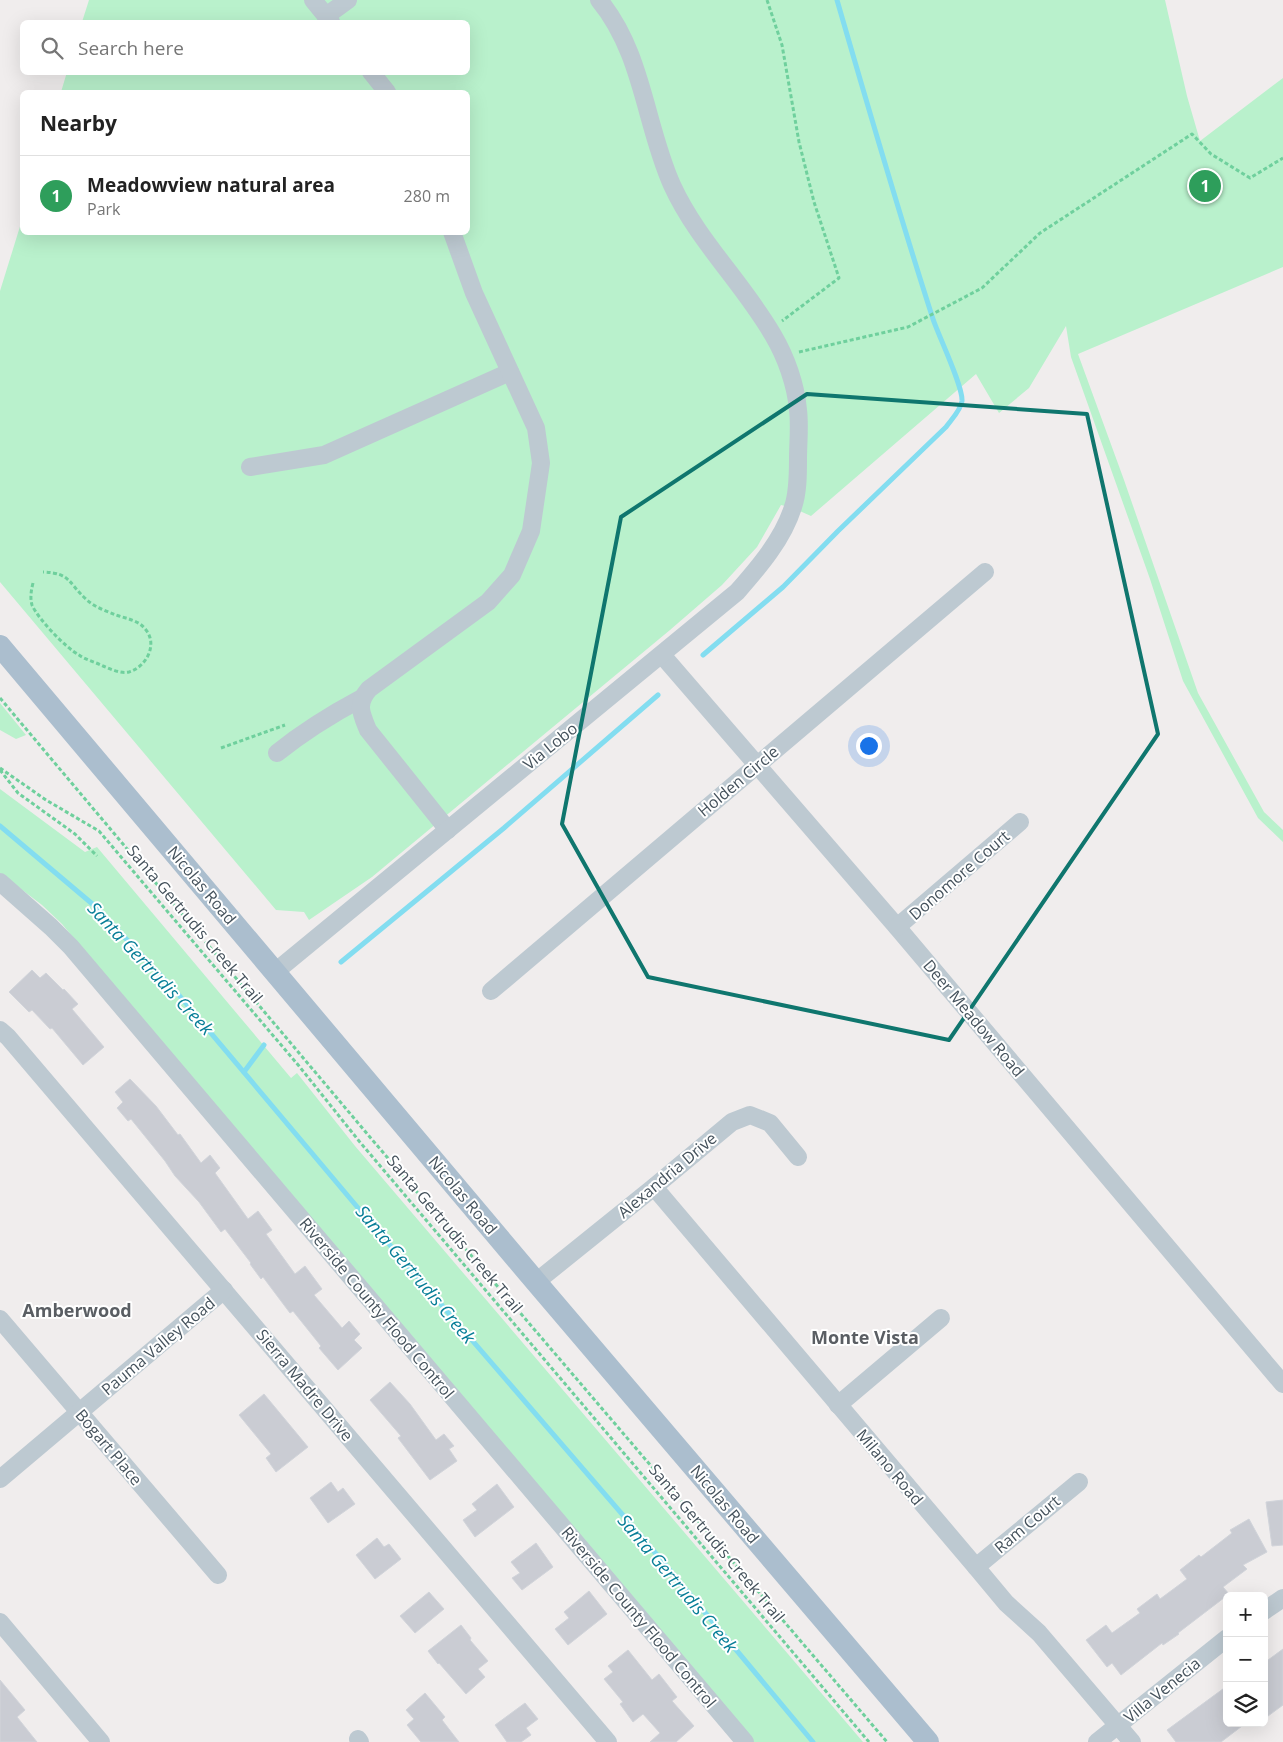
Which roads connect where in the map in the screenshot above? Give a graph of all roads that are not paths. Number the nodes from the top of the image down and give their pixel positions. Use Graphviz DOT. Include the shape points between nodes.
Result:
graph roads {
  1 [pos="313,0"];
  2 [pos="348,0"];
  3 [pos="599,0"];
  4 [pos="328,19"];
  5 [pos="373,75"];
  6 [pos="385,90"];
  7 [pos="453,235"];
  8 [pos="510,372"];
  9 [pos="250,468"];
  10 [pos="985,572"];
  11 [pos="0,646"];
  12 [pos="662,654"];
  13 [pos="362,698"];
  14 [pos="277,753"];
  15 [pos="757,765"];
  16 [pos="1020,822"];
  17 [pos="448,830"];
  18 [pos="0,882"];
  19 [pos="897,927"];
  20 [pos="275,972"];
  21 [pos="491,991"];
  22 [pos="0,1030"];
  23 [pos="798,1156"];
  24 [pos="654,1187"];
  25 [pos="536,1282"];
  26 [pos="224,1290"];
  27 [pos="941,1318"];
  28 [pos="0,1319"];
  29 [pos="1283,1384"];
  30 [pos="838,1405"];
  31 [pos="80,1412"];
  32 [pos="0,1479"];
  33 [pos="1079,1482"];
  34 [pos="976,1567"];
  35 [pos="218,1575"];
  36 [pos="1283,1598"];
  37 [pos="1268,1608"];
  38 [pos="0,1622"];
  39 [pos="1223,1641"];
  40 [pos="1118,1725"];
  41 [pos="101,1742"];
  42 [pos="608,1742"];
  43 [pos="745,1742"];
  44 [pos="928,1742"];
  45 [pos="1098,1742"];
  46 [pos="1132,1742"];
  1 -- 4 [label="street"];
  2 -- 4 [label="street"];
  3 -- 12 [label="street, Via Lobo" via="615,21 633,62 672,186 694,224 769,329 791,375 799,411 796,496 781,534 737,592"];
  5 -- 6 [label="street"];
  7 -- 8 [label="street" via="474,294"];
  8 -- 9 [label="street" via="324,455"];
  8 -- 13 [label="street" via="536,428 541,463 531,531 512,574 488,602"];
  10 -- 15 [label="street, Holden Circle"];
  11 -- 20 [label="main road, Nicolas Road"];
  12 -- 15 [label="street, Deer Meadow Road"];
  12 -- 17 [label="street, Via Lobo"];
  13 -- 14 [label="street" via="326,718"];
  13 -- 17 [label="street" via="361,713 368,730"];
  15 -- 19 [label="street, Deer Meadow Road"];
  15 -- 21 [label="street, Holden Circle"];
  16 -- 19 [label="street, Donomore Court"];
  17 -- 20 [label="street, Via Lobo"];
  18 -- 43 [label="street, Riverside County Flood Control" via="71,947"];
  19 -- 29 [label="street, Deer Meadow Road"];
  20 -- 25 [label="main road, Nicolas Road"];
  22 -- 26 [label="street, Sierra Madre Drive"];
  23 -- 24 [label="street, Alexandria Drive" via="770,1123 750,1115 732,1122"];
  24 -- 25 [label="street, Alexandria Drive"];
  24 -- 30 [label="street, Milano Road"];
  25 -- 44 [label="main road, Nicolas Road"];
  26 -- 31 [label="street, Pauma Valley Road"];
  26 -- 42 [label="street, Sierra Madre Drive"];
  27 -- 30 [label="street"];
  28 -- 31 [label="street, Bogart Place"];
  30 -- 34 [label="street, Milano Road"];
  31 -- 32 [label="street, Pauma Valley Road"];
  31 -- 35 [label="street, Bogart Place"];
  33 -- 34 [label="street, Ram Court"];
  34 -- 40 [label="street, Milano Road" via="1006,1603 1039,1633"];
  36 -- 37 [label="street"];
  38 -- 41 [label="street"];
  39 -- 40 [label="street, Villa Venecia"];
  40 -- 45 [label="street, Villa Venecia"];
  40 -- 46 [label="street, Milano Road"];
}
